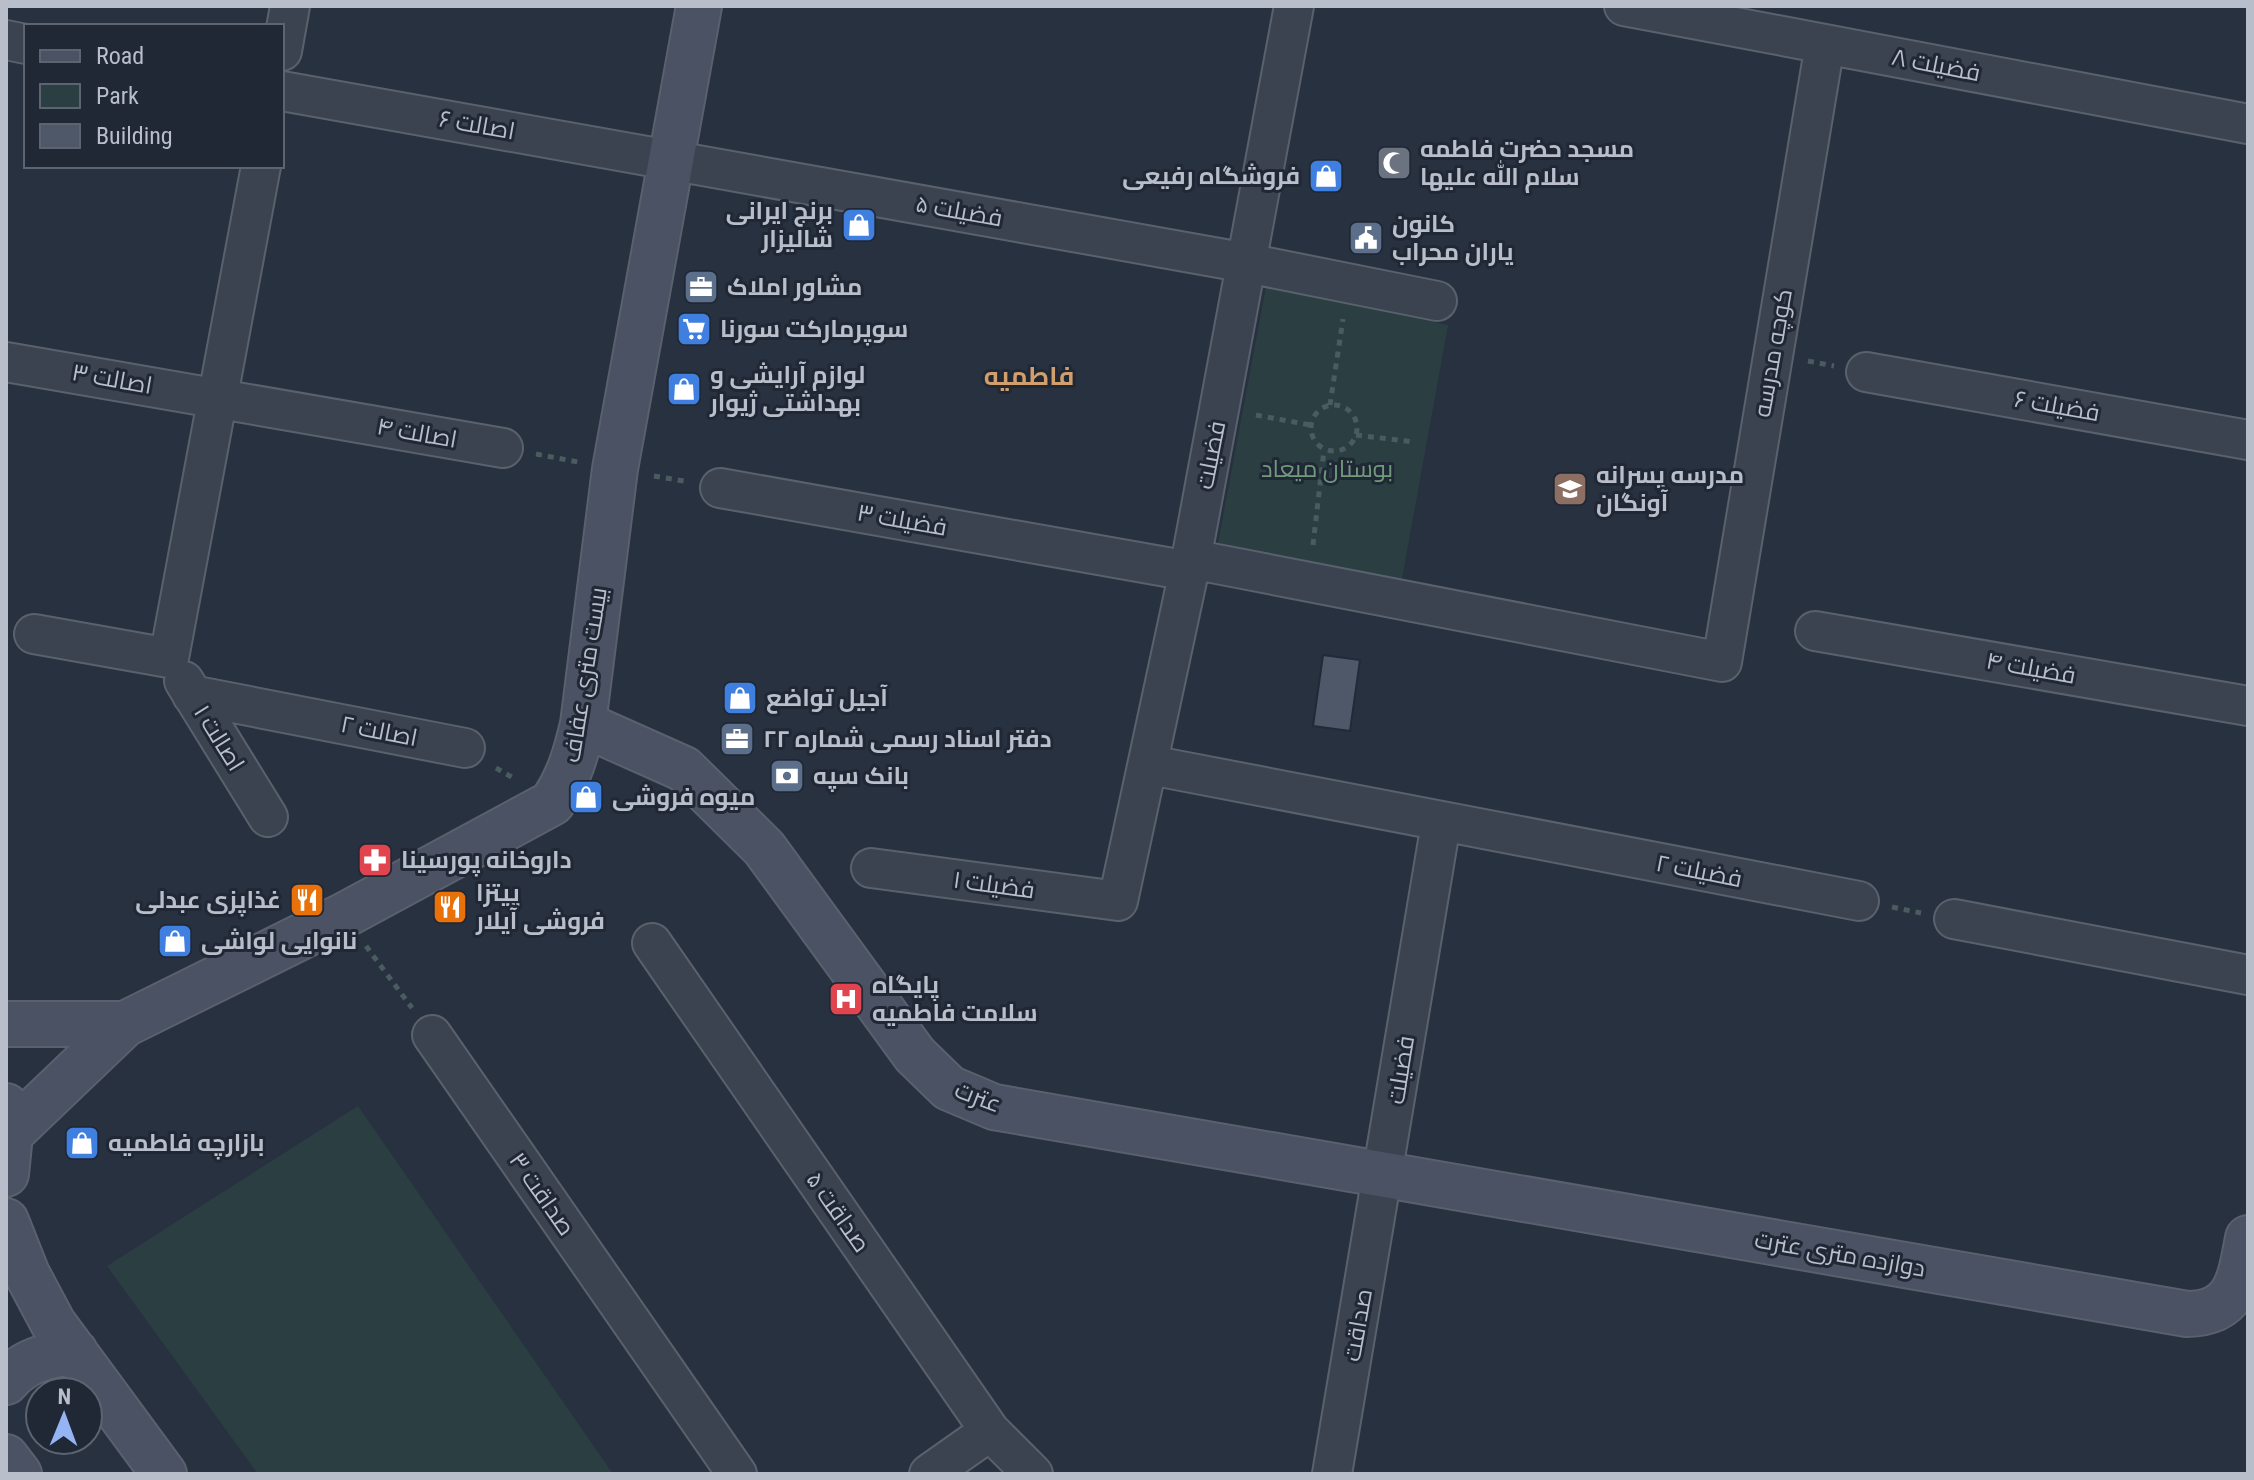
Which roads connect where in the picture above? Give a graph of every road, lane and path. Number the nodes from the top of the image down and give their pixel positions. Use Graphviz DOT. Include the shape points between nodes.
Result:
graph roads {
  1 [pos="290,6"];
  2 [pos="699,6"];
  3 [pos="1294,6"];
  4 [pos="1624,6"];
  5 [pos="284,40"];
  6 [pos="1825,44"];
  7 [pos="284,91"];
  8 [pos="2248,124"];
  9 [pos="671,160"];
  10 [pos="261,168"];
  11 [pos="1247,263"];
  12 [pos="1349,283"];
  13 [pos="1437,301"];
  14 [pos="1773,354"];
  15 [pos="6,362"];
  16 [pos="1866,372"];
  17 [pos="218,397"];
  18 [pos="1330,405"];
  19 [pos="1220,409"];
  20 [pos="1310,425"];
  21 [pos="1356,435"];
  22 [pos="2248,440"];
  23 [pos="1414,442"];
  24 [pos="503,448"];
  25 [pos="1324,450"];
  26 [pos="615,469"];
  27 [pos="720,488"];
  28 [pos="1190,565"];
  29 [pos="1308,582"];
  30 [pos="1815,631"];
  31 [pos="34,634"];
  32 [pos="169,658"];
  33 [pos="1722,662"];
  34 [pos="192,695"];
  35 [pos="2248,706"];
  36 [pos="583,724"];
  37 [pos="465,748"];
  38 [pos="1150,765"];
  39 [pos="552,803"];
  40 [pos="268,817"];
  41 [pos="1441,823"];
  42 [pos="871,868"];
  43 [pos="1118,901"];
  44 [pos="1859,901"];
  45 [pos="343,916"];
  46 [pos="1954,919"];
  47 [pos="652,943"];
  48 [pos="2248,975"];
  49 [pos="6,1024"];
  50 [pos="125,1024"];
  51 [pos="432,1035"];
  52 [pos="7,1137"];
  53 [pos="1384,1175"];
  54 [pos="6,1221"];
  55 [pos="2248,1238"];
  56 [pos="75,1352"];
  57 [pos="6,1382"];
  58 [pos="990,1431"];
  59 [pos="6,1457"];
  60 [pos="19,1474"];
  61 [pos="164,1474"];
  62 [pos="737,1474"];
  63 [pos="929,1474"];
  64 [pos="1033,1474"];
  65 [pos="1332,1474"];
  1 -- 5 [label="street"];
  2 -- 9 [label="street, بیست متری عفاف"];
  3 -- 11 [label="street, فضیلت"];
  4 -- 6 [label="street, فضیلت ۸"];
  6 -- 8 [label="street, فضیلت ۸"];
  6 -- 14 [label="street, کوچه مدرسه"];
  7 -- 9 [label="street, اصالت ۶"];
  9 -- 11 [label="street, فضیلت ۵"];
  9 -- 26 [label="street, بیست متری عفاف"];
  10 -- 17 [label="street"];
  11 -- 12 [label="street, فضیلت ۵"];
  11 -- 19 [label="street, فضیلت"];
  12 -- 13 [label="street, فضیلت ۵"];
  12 -- 18 [label="path"];
  14 -- 16 [label="path"];
  14 -- 33 [label="street, کوچه مدرسه"];
  15 -- 17 [label="street, اصالت ۳"];
  16 -- 22 [label="street, فضیلت ۶"];
  17 -- 24 [label="street, اصالت ۴"];
  17 -- 32 [label="street"];
  18 -- 20 [label="path" via="1317,412"];
  18 -- 21 [label="path" via="1351,413"];
  19 -- 20 [label="path"];
  19 -- 28 [label="street, فضیلت"];
  20 -- 25 [label="path" via="1313,440"];
  21 -- 23 [label="path"];
  21 -- 25 [label="path" via="1340,451"];
  24 -- 26 [label="path"];
  25 -- 29 [label="path"];
  26 -- 27 [label="path"];
  26 -- 36 [label="street, بیست متری عفاف"];
  27 -- 28 [label="street, فضیلت ۳"];
  28 -- 29 [label="street, فضیلت ۳"];
  28 -- 38 [label="street, فضیلت"];
  29 -- 33 [label="street, فضیلت ۳"];
  30 -- 35 [label="street, فضیلت ۴"];
  31 -- 32 [label="street"];
  32 -- 34 [label="street, اصالت ۱"];
  34 -- 37 [label="street, اصالت ۲"];
  34 -- 40 [label="street, اصالت ۱"];
  36 -- 39 [label="street, بیست متری عفاف" via="573,764"];
  36 -- 53 [label="street, عترت" via="684,769 764,848 915,1055 949,1088 994,1107"];
  37 -- 39 [label="path"];
  38 -- 41 [label="street, فضیلت ۲"];
  38 -- 43 [label="street, فضیلت"];
  39 -- 45 [label="street"];
  41 -- 44 [label="street, فضیلت ۲"];
  41 -- 53 [label="street, فضیلت"];
  42 -- 43 [label="street, فضیلت ۱"];
  44 -- 46 [label="path"];
  45 -- 50 [label="street"];
  45 -- 51 [label="path"];
  46 -- 48 [label="street"];
  47 -- 58 [label="street, صداقت ۵"];
  49 -- 50 [label="street"];
  50 -- 52 [label="street"];
  51 -- 62 [label="street, صداقت ۳"];
  53 -- 55 [label="street, دوازده متری عترت" via="2187,1314 2210,1314 2226,1304 2237,1286"];
  53 -- 65 [label="street, صداقت"];
  54 -- 56 [label="street" via="42,1304"];
  56 -- 57 [label="street" via="47,1355 16,1370"];
  56 -- 61 [label="street"];
  58 -- 63 [label="street"];
  58 -- 64 [label="street, صداقت ۵"];
  59 -- 60 [label="street"];
}
